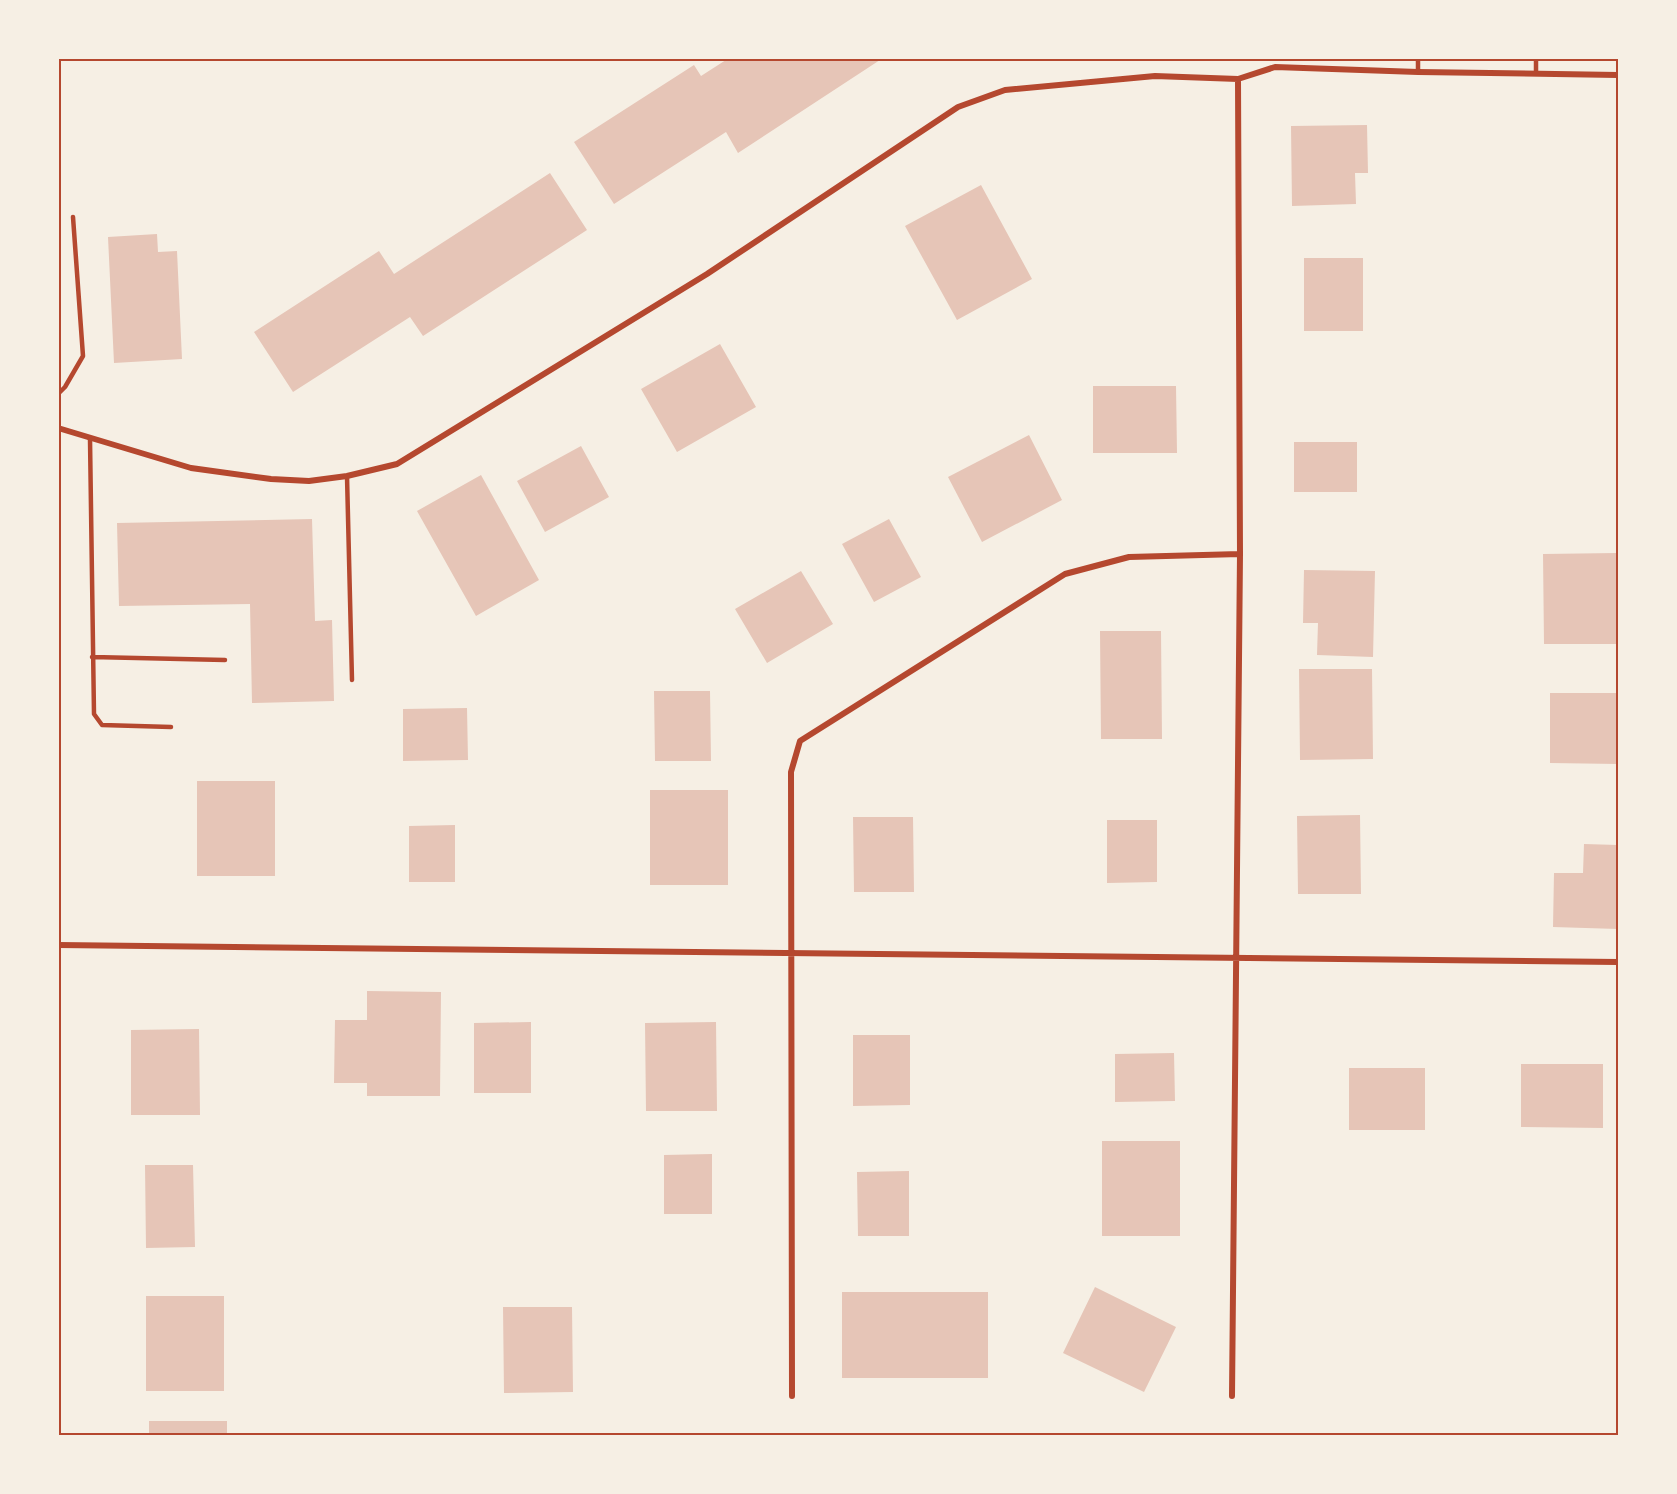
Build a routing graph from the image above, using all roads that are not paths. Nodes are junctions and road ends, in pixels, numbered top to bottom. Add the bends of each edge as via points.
1 (1275, 58) edge
2 (1418, 58) edge
3 (1536, 58) edge
4 (1275, 67) junction
5 (1418, 72) junction
6 (1536, 73) junction
7 (1618, 75) edge
8 (1238, 79) junction
9 (73, 217) dead end
10 (58, 394) edge
11 (58, 428) edge
12 (90, 439) junction
13 (347, 476) junction
14 (1240, 554) junction
15 (92, 657) junction
16 (225, 660) dead end
17 (352, 680) dead end
18 (171, 726) dead end
19 (58, 945) edge
20 (792, 954) junction
21 (1237, 957) junction
22 (1618, 962) edge
23 (792, 1396) dead end
24 (1232, 1396) dead end

1 - 4 street
2 - 5 lane
3 - 6 lane
4 - 5 street
4 - 8 street
5 - 6 street
6 - 7 street
8 - 13 street via 1155,76 1005,90 958,107 706,274 397,464
8 - 14 street
9 - 10 lane via 83,356
11 - 12 street
12 - 13 street via 191,468 309,481
12 - 15 lane
13 - 17 lane
14 - 20 street via 1128,557 1065,574 800,741 791,772
14 - 21 street
15 - 16 lane
15 - 18 lane via 94,714 102,725
19 - 20 street
20 - 21 street
20 - 23 street
21 - 22 street
21 - 24 street

